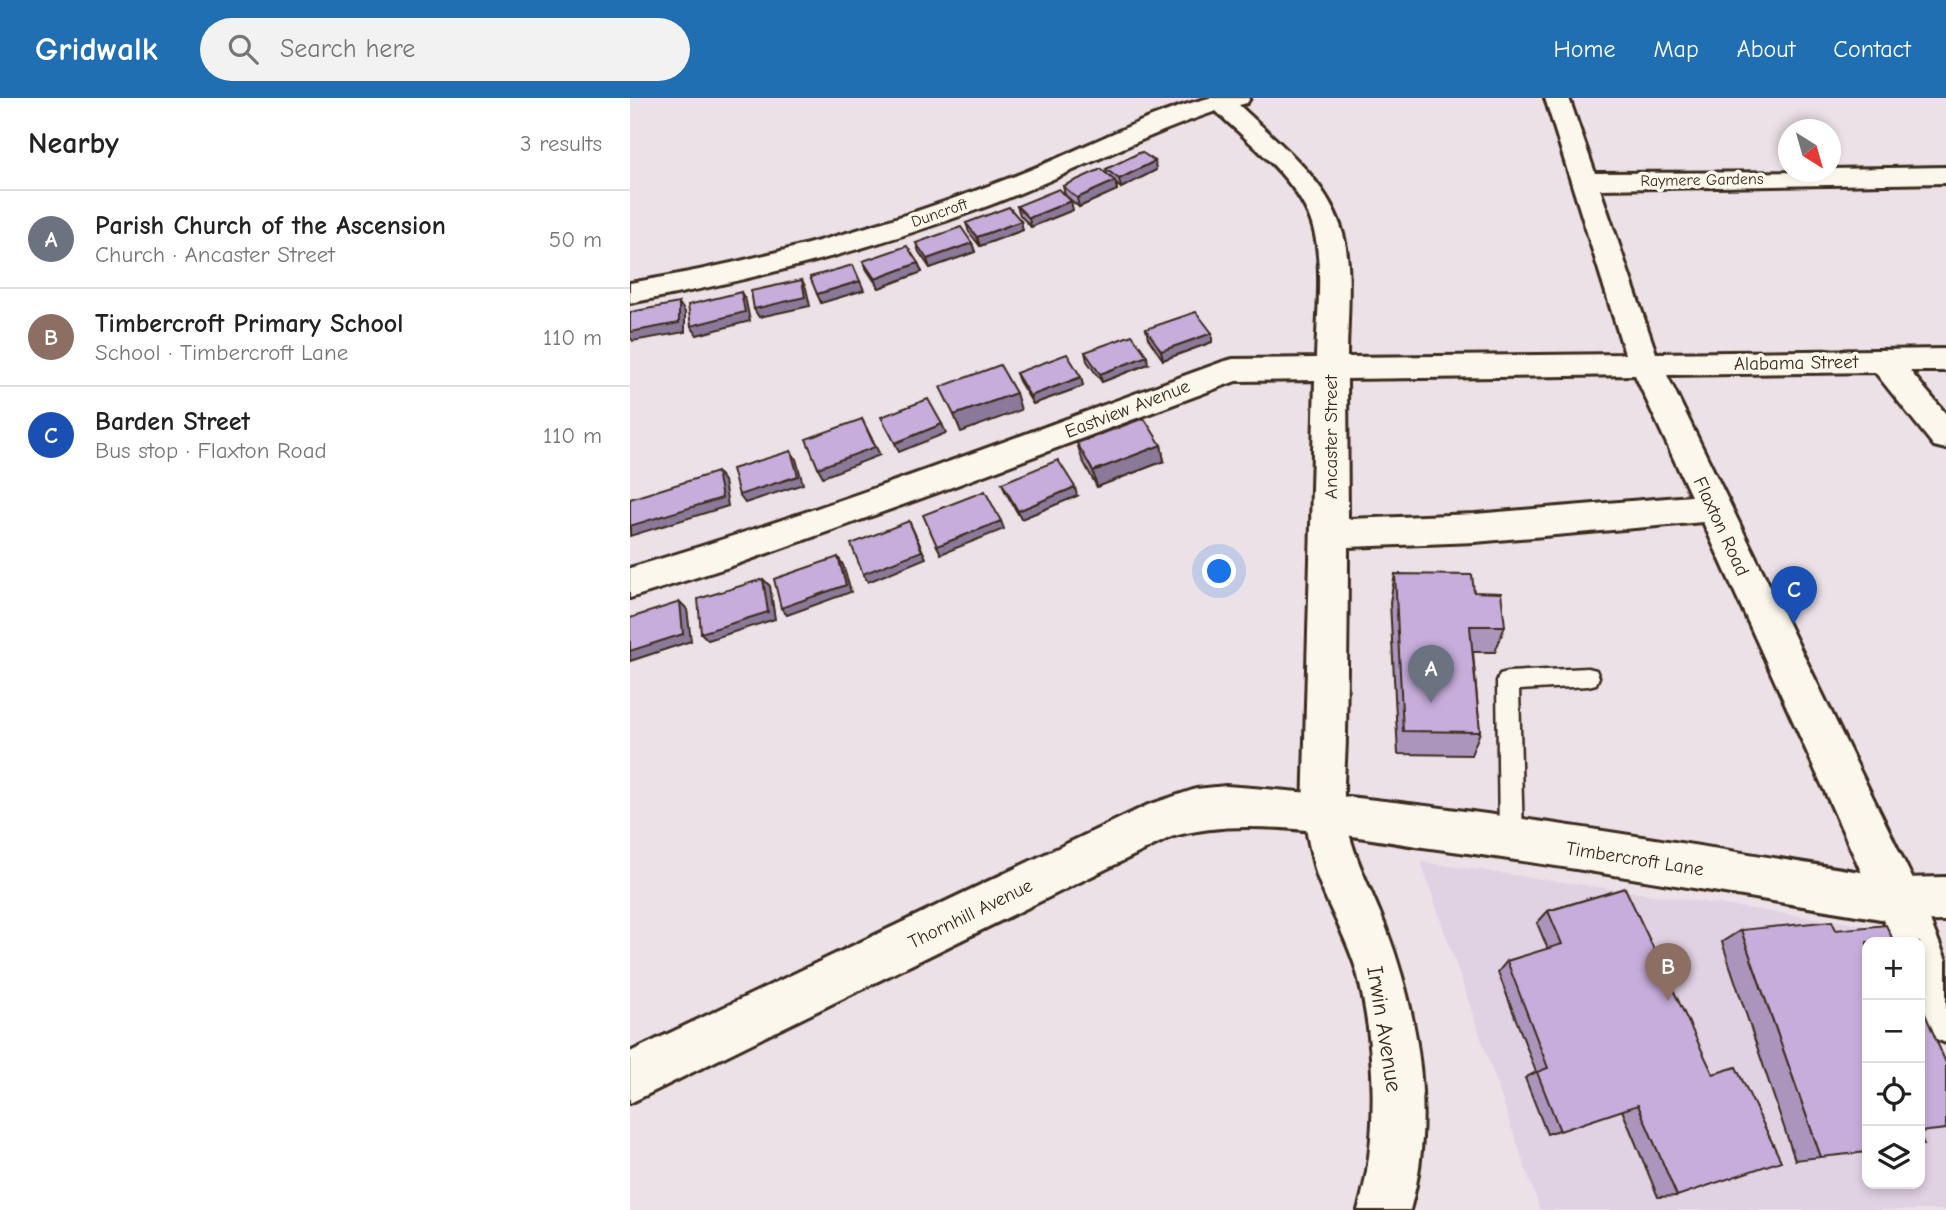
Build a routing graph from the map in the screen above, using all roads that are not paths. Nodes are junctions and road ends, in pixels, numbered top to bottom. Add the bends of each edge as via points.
1 (1557, 98) edge
2 (1229, 100) edge
3 (1946, 175) edge
4 (1584, 181) junction
5 (630, 293) edge
6 (1946, 360) edge
7 (1884, 361) junction
8 (1647, 364) junction
9 (1330, 369) junction
10 (1946, 437) edge
11 (1714, 508) junction
12 (1330, 534) junction
13 (630, 583) edge
14 (1587, 677) dead end
15 (1324, 814) junction
16 (1511, 838) junction
17 (1946, 899) edge
18 (1899, 900) junction
19 (1914, 937) edge
20 (1925, 966) edge
21 (1946, 1019) edge
22 (630, 1078) edge
23 (1384, 1210) edge

1 - 4 street, Flaxton Road
2 - 5 street, Duncroft via 1154,124 1027,181 912,222 774,263
2 - 9 street, Ancaster Street via 1314,199 1329,232
3 - 4 street, Raymere Gardens
4 - 8 street, Flaxton Road
6 - 7 street, Alabama Street
7 - 8 street, Alabama Street
7 - 10 street
8 - 9 street, Eastview Avenue
8 - 11 street, Flaxton Road
9 - 12 street, Ancaster Street
9 - 13 street, Eastview Avenue via 1233,370 1207,377 921,485
11 - 12 street via 1475,528
11 - 18 street, Flaxton Road
12 - 15 street, Ancaster Street
14 - 16 lane via 1508,681
15 - 16 street, Timbercroft Lane
15 - 22 street, Thornhill Avenue via 1226,806 1163,819
15 - 23 street, Irwin Avenue via 1339,875 1381,976 1391,1040 1398,1118 1392,1183
16 - 18 street, Timbercroft Lane
17 - 18 street, Timbercroft Lane
18 - 19 street, Flaxton Road
20 - 21 street

